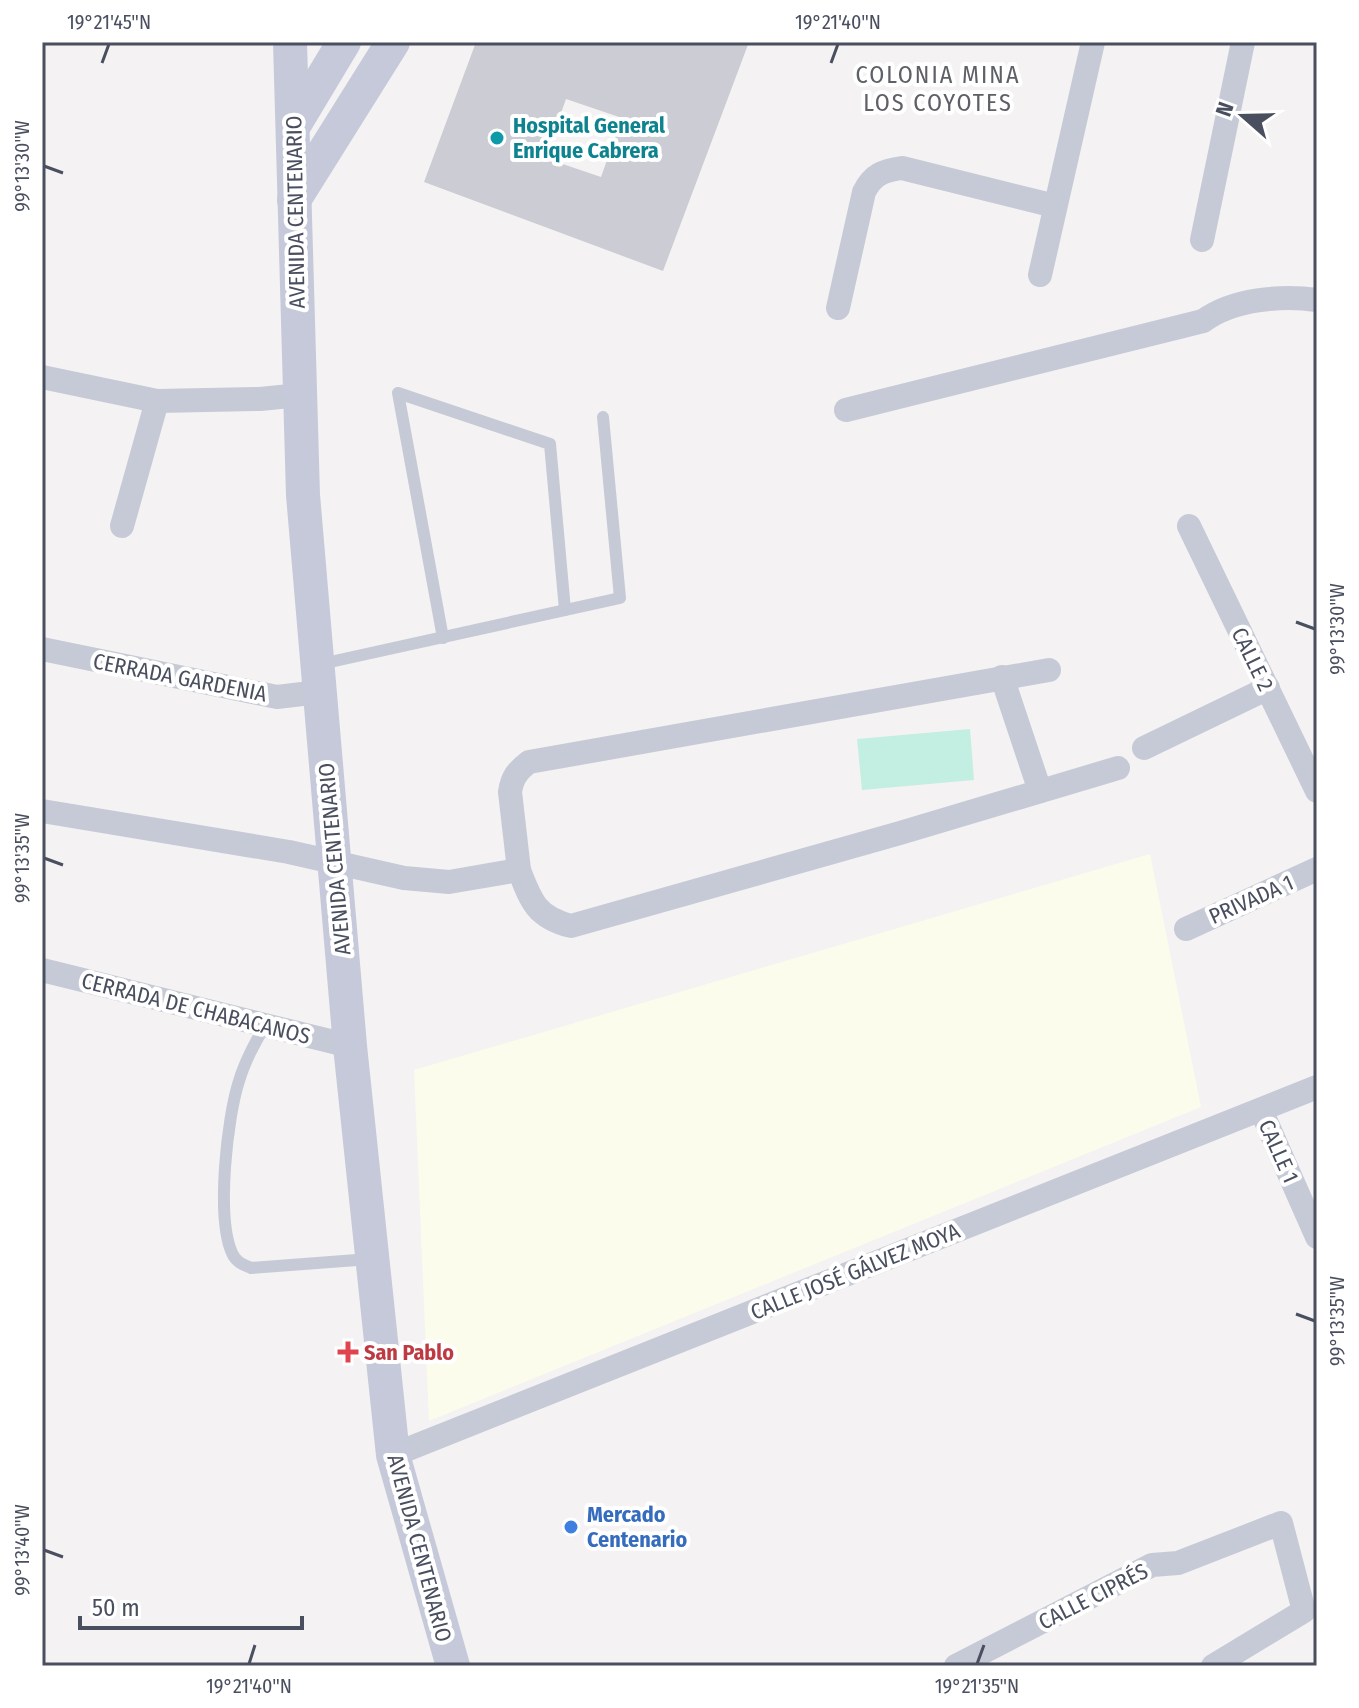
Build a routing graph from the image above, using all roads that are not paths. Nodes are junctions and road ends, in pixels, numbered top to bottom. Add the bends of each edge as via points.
1 (290, 42) edge
2 (344, 42) edge
3 (393, 42) edge
4 (1093, 42) edge
5 (1243, 42) edge
6 (293, 127) junction
7 (294, 200) junction
8 (1055, 206) junction
9 (1202, 240) dead end
10 (1040, 275) dead end
11 (1317, 300) edge
12 (838, 308) dead end
13 (42, 377) edge
14 (300, 395) junction
15 (157, 401) junction
16 (846, 410) dead end
17 (603, 417) dead end
18 (122, 526) dead end
19 (1189, 526) dead end
20 (565, 610) junction
21 (443, 638) junction
22 (42, 649) edge
23 (1049, 670) dead end
24 (1002, 677) junction
25 (318, 678) junction
26 (1268, 688) junction
27 (1144, 748) dead end
28 (1118, 768) dead end
29 (1040, 791) junction
30 (1317, 791) edge
31 (42, 811) edge
32 (334, 861) junction
33 (1317, 869) edge
34 (519, 870) junction
35 (1186, 929) dead end
36 (42, 970) edge
37 (265, 1025) junction
38 (350, 1046) junction
39 (1317, 1087) edge
40 (1261, 1110) junction
41 (1317, 1237) edge
42 (373, 1259) junction
43 (393, 1455) junction
44 (453, 1666) edge
45 (956, 1666) edge
46 (1213, 1666) edge

1 - 6 main road, AVENIDA CENTENARIO
2 - 6 main road
3 - 7 main road
4 - 8 street
5 - 9 street
6 - 7 main road, AVENIDA CENTENARIO
7 - 14 main road, AVENIDA CENTENARIO
8 - 10 street
8 - 12 street via 902,168 871,177
11 - 16 street via 1295,297 1233,306 1203,321
13 - 15 street
14 - 15 street
14 - 25 main road, AVENIDA CENTENARIO
15 - 18 street
17 - 20 lane via 620,598
19 - 26 street, CALLE 2
20 - 21 lane
20 - 21 lane via 550,444 398,393
21 - 25 lane
22 - 25 street, CERRADA GARDENIA via 277,697
23 - 24 street
24 - 29 street
24 - 34 street via 529,762 512,780 510,792
25 - 32 main road, AVENIDA CENTENARIO
26 - 27 street
26 - 30 street, CALLE 2
28 - 29 street
29 - 34 street via 571,926 540,912
31 - 32 street
32 - 34 street via 404,878 449,882
32 - 38 main road, AVENIDA CENTENARIO
33 - 35 street, PRIVADA 1
36 - 37 street, CERRADA DE CHABACANOS
37 - 38 street, CERRADA DE CHABACANOS
37 - 42 lane via 238,1083 231,1125 224,1187 232,1252 251,1268
38 - 42 main road, AVENIDA CENTENARIO
39 - 40 street, CALLE JOSÉ GÁLVEZ MOYA
40 - 41 street, CALLE 1
40 - 43 street, CALLE JOSÉ GÁLVEZ MOYA
42 - 43 main road, AVENIDA CENTENARIO
43 - 44 main road, AVENIDA CENTENARIO
45 - 46 street, CALLE CIPRÉS via 1152,1565 1178,1563 1281,1523 1304,1611

